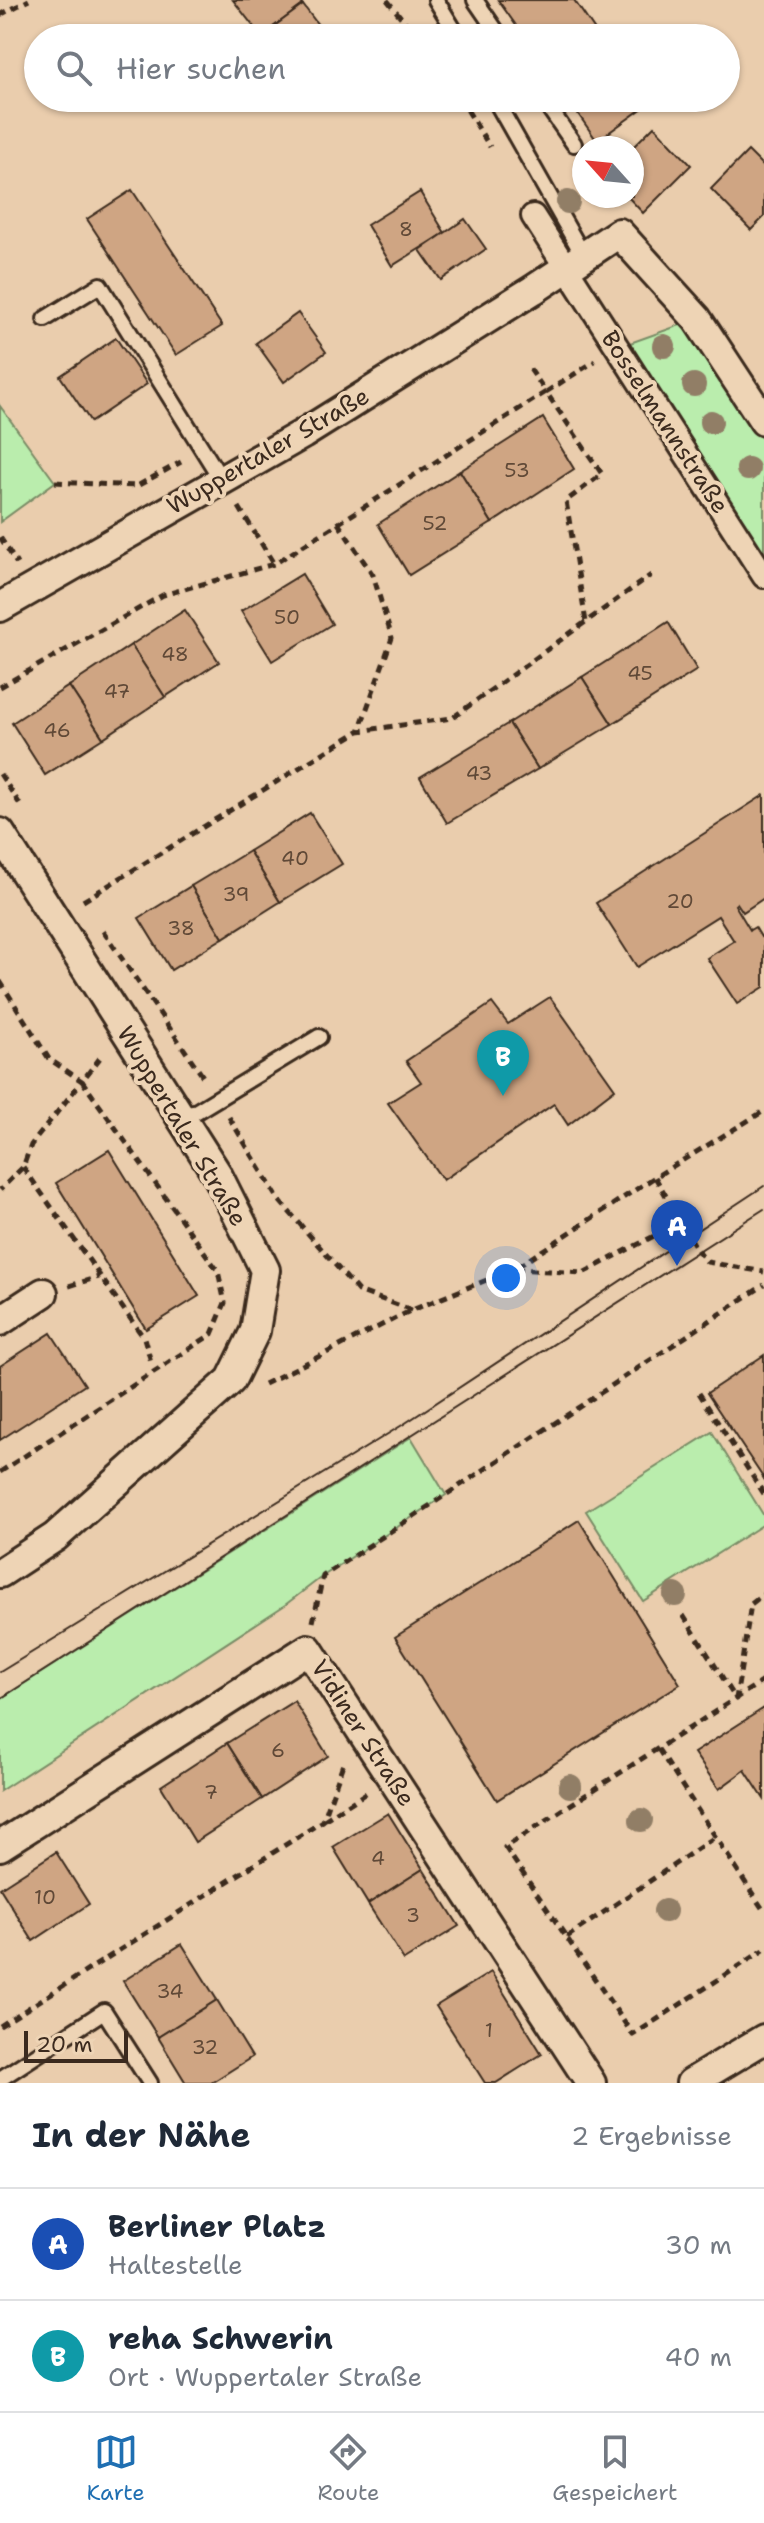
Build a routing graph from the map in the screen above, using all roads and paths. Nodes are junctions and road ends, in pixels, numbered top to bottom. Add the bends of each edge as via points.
1 (29, 0) edge
2 (387, 0) edge
3 (436, 0) edge
4 (475, 0) edge
5 (0, 15) edge
6 (407, 24) edge
7 (451, 24) edge
8 (491, 24) edge
9 (501, 112) edge
10 (552, 112) edge
11 (572, 141) edge
12 (533, 216) dead end
13 (574, 261) junction
14 (45, 319) dead end
15 (616, 348) junction
16 (530, 369) dead end
17 (546, 392) junction
18 (764, 421) edge
19 (203, 450) junction
20 (221, 479) junction
21 (55, 482) dead end
22 (338, 523) junction
23 (274, 564) junction
24 (651, 575) dead end
25 (764, 576) edge
26 (0, 607) edge
27 (586, 622) junction
28 (0, 687) edge
29 (359, 731) junction
30 (0, 774) edge
31 (25, 812) dead end
32 (0, 833) edge
33 (91, 913) dead end
34 (100, 925) dead end
35 (0, 981) edge
36 (319, 1037) dead end
37 (82, 1081) junction
38 (218, 1099) junction
39 (764, 1111) edge
40 (182, 1120) junction
41 (23, 1167) junction
42 (655, 1177) junction
43 (0, 1190) edge
44 (683, 1221) junction
45 (514, 1269) junction
46 (764, 1272) edge
47 (764, 1285) edge
48 (43, 1293) dead end
49 (412, 1310) junction
50 (0, 1321) edge
51 (152, 1365) dead end
52 (262, 1385) dead end
53 (699, 1393) dead end
54 (0, 1472) edge
55 (764, 1494) edge
56 (0, 1573) edge
57 (764, 1594) edge
58 (683, 1615) dead end
59 (308, 1649) junction
60 (764, 1680) edge
61 (736, 1699) junction
62 (357, 1724) junction
63 (658, 1749) junction
64 (392, 1776) junction
65 (323, 1821) junction
66 (715, 1837) junction
67 (0, 1846) edge
68 (764, 1911) edge
69 (567, 1938) junction
70 (764, 1950) edge
71 (0, 2026) edge
72 (764, 2039) edge
73 (0, 2079) edge
74 (150, 2083) edge
75 (591, 2083) edge
76 (691, 2083) edge

1 - 5 path
2 - 6 path
3 - 7 lane
4 - 8 lane
9 - 13 lane
10 - 11 lane
12 - 13 street, Bosselmannstraße
13 - 15 street, Bosselmannstraße
13 - 18 street via 619,233 697,319
13 - 20 street, Wuppertaler Straße via 303,434
14 - 19 lane via 100,285
15 - 17 path
15 - 25 street, Bosselmannstraße
16 - 17 path
17 - 22 path
17 - 27 path via 602,474 566,501
19 - 20 lane
19 - 21 path via 137,486
20 - 23 path
20 - 26 street, Wuppertaler Straße
22 - 23 path
22 - 29 path via 373,575 392,638
23 - 28 path via 163,595
24 - 27 path
27 - 29 path via 452,718
29 - 33 path via 83,901
30 - 31 path
32 - 40 street, Wuppertaler Straße
34 - 38 path
35 - 37 path via 49,1059
36 - 38 lane
37 - 41 path via 31,1145
37 - 54 path via 218,1271 225,1303 212,1334
38 - 40 lane
38 - 49 path via 279,1200 358,1291
39 - 42 path
40 - 56 street, Wuppertaler Straße via 217,1174 265,1270 255,1331 231,1380 55,1537
41 - 43 path
41 - 51 path via 144,1338
42 - 44 path
42 - 45 path
44 - 45 path via 583,1273
44 - 46 path via 707,1262
45 - 49 path
47 - 59 path via 323,1576
48 - 50 street
49 - 52 path
53 - 55 path
57 - 61 path via 751,1604
58 - 61 path
59 - 62 street, Vidiner Straße
59 - 67 street, Vidiner Straße
60 - 61 path
61 - 63 path
62 - 64 street, Vidiner Straße
62 - 65 path
63 - 66 path
63 - 69 path via 505,1847
64 - 65 path
64 - 75 street, Vidiner Straße
65 - 71 path
66 - 68 path
66 - 69 path
69 - 70 path via 633,2035
72 - 76 street
73 - 74 lane via 104,2011

